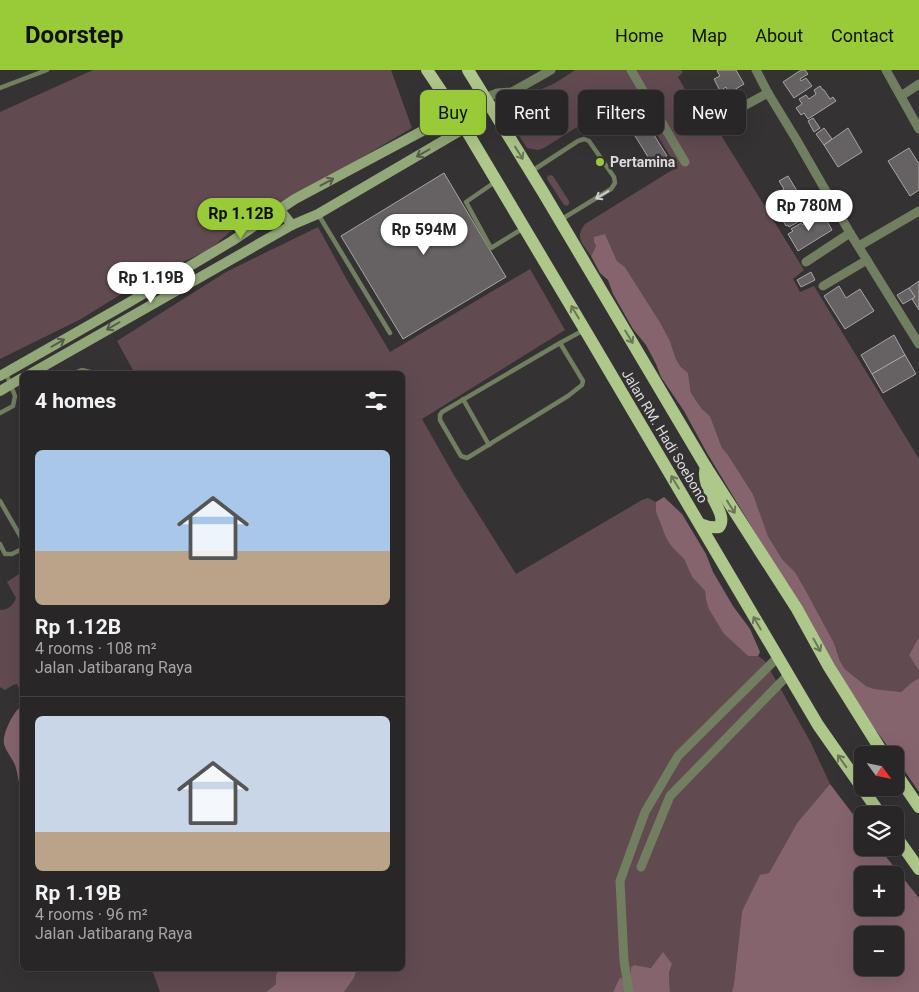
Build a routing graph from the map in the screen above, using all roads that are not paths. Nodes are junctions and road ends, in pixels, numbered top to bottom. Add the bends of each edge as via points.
1 (47, 70) edge
2 (426, 70) edge
3 (468, 70) edge
4 (550, 70) edge
5 (631, 70) edge
6 (756, 70) edge
7 (886, 70) edge
8 (919, 84) edge
9 (0, 88) edge
10 (440, 90) edge
11 (480, 90) edge
12 (515, 90) edge
13 (768, 93) junction
14 (901, 96) junction
15 (486, 100) edge
16 (746, 105) edge
17 (496, 110) edge
18 (493, 112) junction
19 (919, 128) edge
20 (420, 132) edge
21 (453, 135) edge
22 (469, 135) edge
23 (686, 162) dead end
24 (531, 172) junction
25 (496, 182) junction
26 (280, 210) junction
27 (919, 211) edge
28 (318, 214) junction
29 (560, 220) junction
30 (292, 225) junction
31 (524, 228) junction
32 (850, 233) junction
33 (859, 246) junction
34 (867, 260) junction
35 (806, 262) dead end
36 (823, 286) dead end
37 (585, 330) junction
38 (390, 333) dead end
39 (560, 343) junction
40 (919, 344) edge
41 (16, 367) junction
42 (35, 371) edge
43 (20, 372) edge
44 (3, 374) edge
45 (20, 379) edge
46 (11, 384) junction
47 (0, 391) edge
48 (463, 399) junction
49 (0, 413) edge
50 (489, 444) junction
51 (706, 467) junction
52 (0, 501) edge
53 (700, 524) junction
54 (20, 536) edge
55 (0, 544) edge
56 (20, 550) edge
57 (778, 657) junction
58 (788, 675) junction
59 (878, 746) edge
60 (904, 785) edge
61 (670, 796) junction
62 (875, 806) edge
63 (919, 807) edge
64 (645, 812) junction
65 (904, 848) edge
66 (641, 868) dead end
67 (919, 869) edge
68 (629, 992) edge

1 - 9 lane
2 - 10 main road, Jalan RM. Hadi Soebono
3 - 11 main road, Jalan RM. Hadi Soebono
4 - 12 street
5 - 23 street
6 - 13 street
7 - 14 street
8 - 14 street
13 - 16 street
13 - 32 street
14 - 19 street
15 - 18 main road, Jalan RM. Hadi Soebono
17 - 18 street
18 -> 24 main road, Jalan RM. Hadi Soebono
26 -> 20 street
21 -> 28 street
22 - 25 main road, Jalan RM. Hadi Soebono
24 - 29 main road, Jalan RM. Hadi Soebono
24 -> 29 lane via 584,139 589,141 614,177 611,189
25 - 31 main road, Jalan RM. Hadi Soebono
25 - 31 lane via 466,202 491,248
26 - 30 street
41 -> 26 street
27 - 33 street
28 - 30 street
28 - 38 lane
29 -> 51 main road, Jalan RM. Hadi Soebono
30 -> 42 street
37 -> 31 main road, Jalan RM. Hadi Soebono
32 - 33 street
32 - 35 street
33 - 34 street
34 - 36 street
34 - 40 street
37 - 39 lane
53 -> 37 main road, Jalan RM. Hadi Soebono
39 - 48 lane
39 - 50 lane via 583,381 582,385
41 - 43 lane
41 - 44 street
44 - 46 lane
45 - 46 street
46 - 47 street
46 - 49 lane via 15,396 13,406
48 - 50 lane
48 - 50 lane via 442,412 440,420 464,457
51 - 53 main road via 707,487 722,521 715,528
51 -> 59 main road, Jalan RM. Hadi Soebono via 797,609
52 - 54 lane
57 -> 53 main road, Jalan RM. Hadi Soebono
55 - 56 lane via 6,554
57 - 58 main road, Jalan RM. Hadi Soebono
57 - 64 street via 678,756
58 - 61 street
62 -> 58 main road, Jalan RM. Hadi Soebono via 822,731
60 - 63 main road
61 - 64 street
61 - 66 street
64 - 68 street via 620,881
65 - 67 main road

